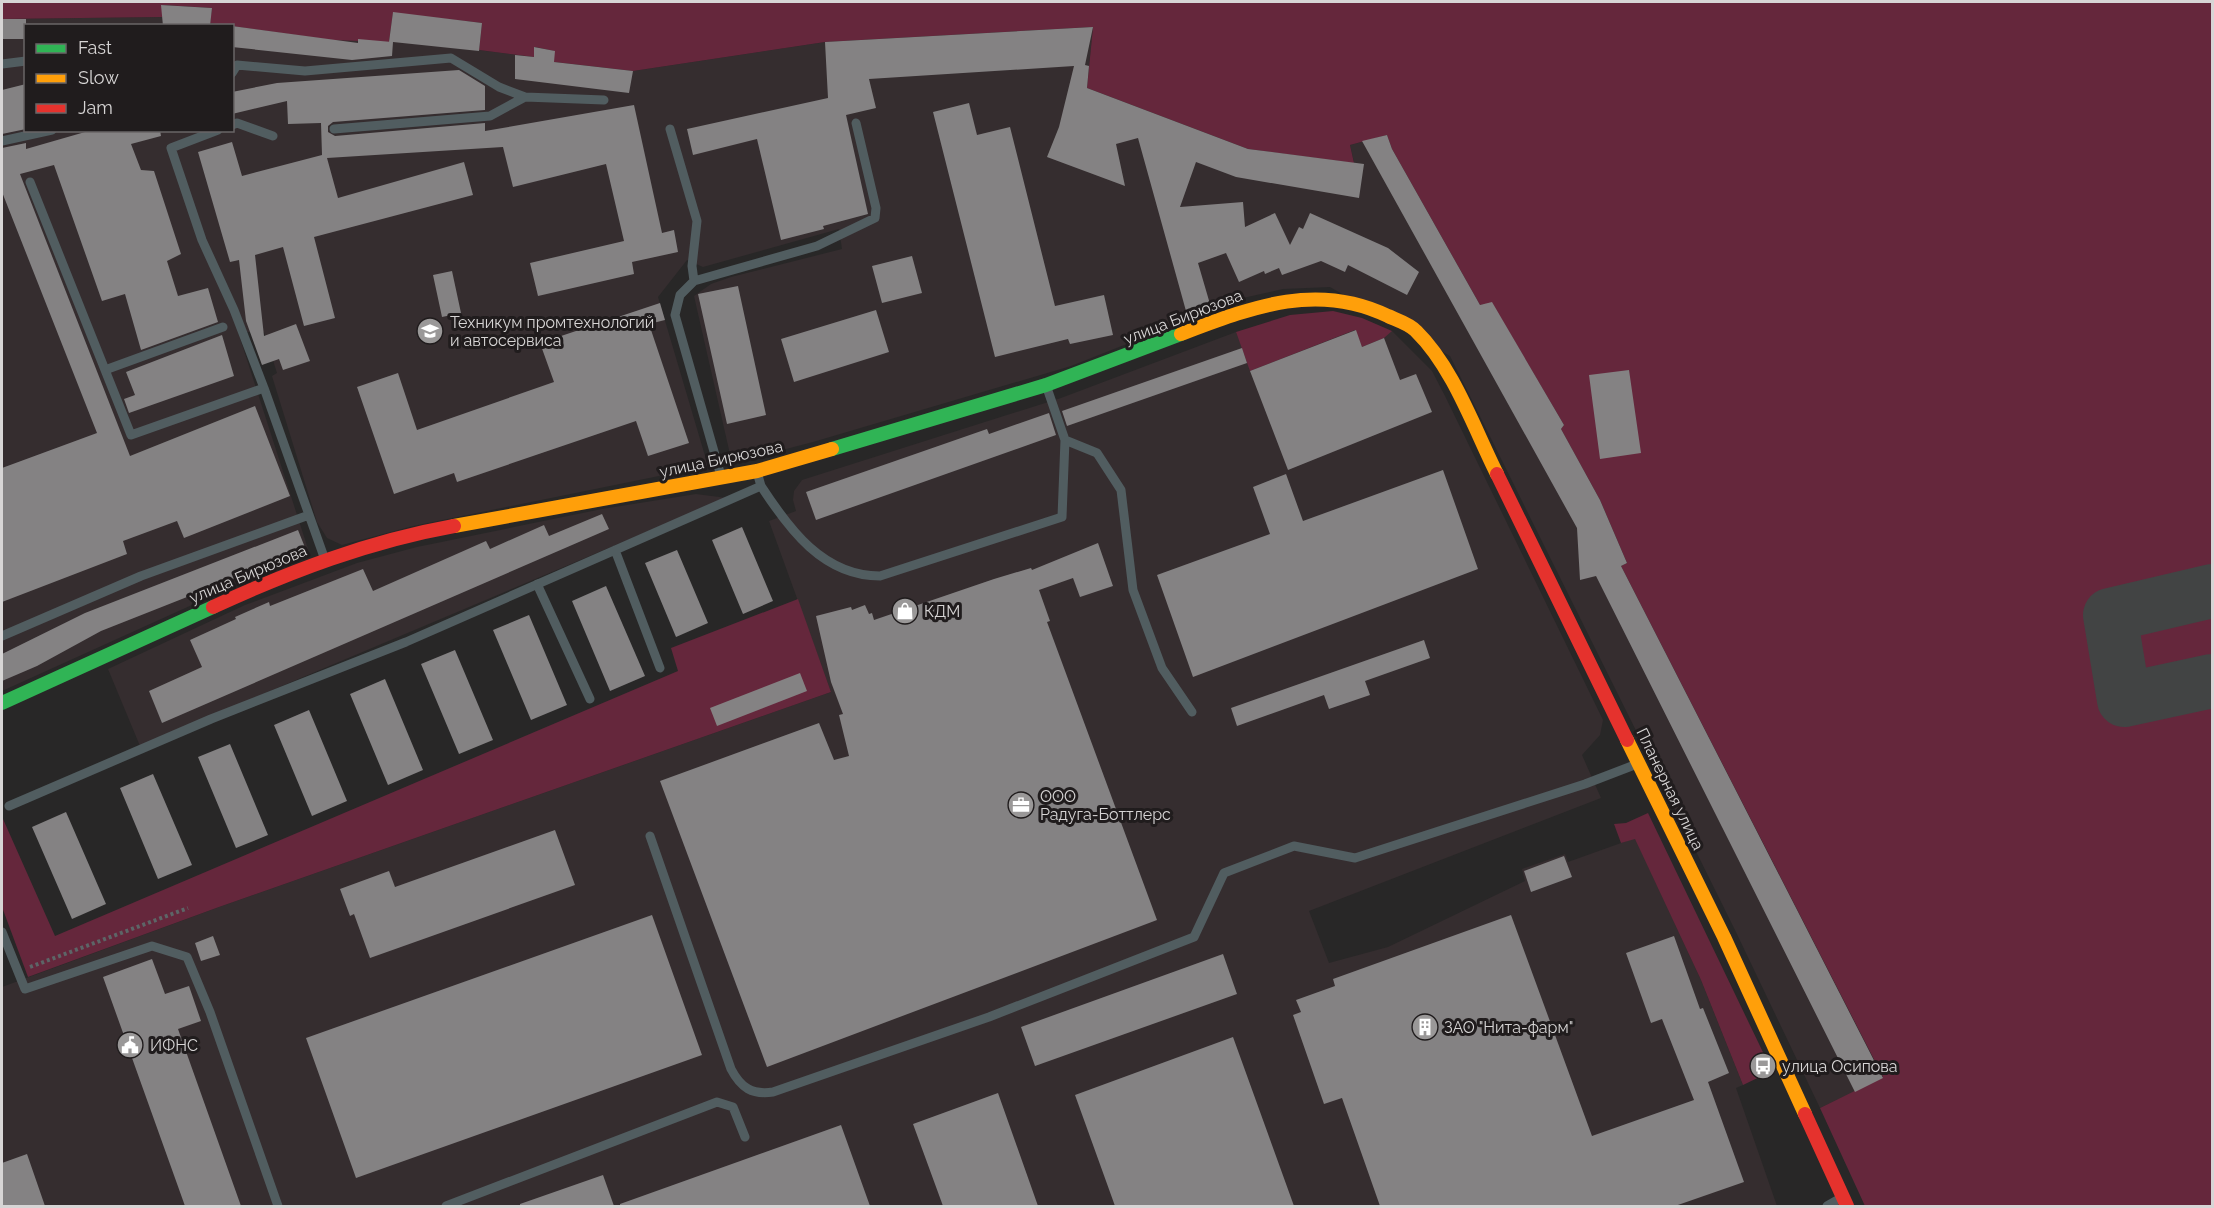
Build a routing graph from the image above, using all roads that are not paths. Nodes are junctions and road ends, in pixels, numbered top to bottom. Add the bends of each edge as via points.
1 (24, 61) edge
2 (2, 64) edge
3 (234, 67) edge
4 (525, 97) junction
5 (604, 100) dead end
6 (856, 123) dead end
7 (234, 124) edge
8 (334, 129) dead end
9 (670, 129) dead end
10 (43, 132) edge
11 (213, 132) edge
12 (273, 136) dead end
13 (2, 141) edge
14 (30, 182) dead end
15 (693, 281) junction
16 (223, 327) dead end
17 (105, 370) junction
18 (1046, 386) junction
19 (264, 388) junction
20 (1456, 391) joint
21 (1065, 440) junction
22 (757, 471) junction
23 (721, 478) junction
24 (761, 486) junction
25 (309, 515) junction
26 (615, 550) junction
27 (325, 560) junction
28 (537, 584) junction
29 (2, 636) edge
30 (660, 668) dead end
31 (590, 699) dead end
32 (2, 702) edge
33 (1192, 712) dead end
34 (1639, 763) junction
35 (9, 806) dead end
36 (650, 836) dead end
37 (2, 932) edge
38 (745, 1137) dead end
39 (1845, 1201) edge
40 (278, 1206) edge
41 (446, 1206) edge
42 (1827, 1206) edge

1 - 2 lane
3 - 4 lane via 305,71 451,58 499,87
4 - 5 lane
4 - 8 lane via 490,116
6 - 15 lane via 875,218 817,246
7 - 12 lane
9 - 15 lane via 697,221
10 - 13 lane
11 - 19 lane via 171,148 202,240
14 - 17 lane
15 - 23 lane via 680,295 675,315
16 - 17 lane
17 - 19 lane via 131,435
18 - 20 main road, улица Бирюзова via 1248,309 1330,298 1366,304 1416,328 1442,363
18 - 21 lane
18 - 22 main road, улица Бирюзова
19 - 25 lane
20 - 34 main road, Планерная улица
21 - 24 lane via 1062,517 880,576 861,576 823,558 787,526
21 - 33 lane via 1096,453 1121,490 1133,590 1162,668
22 - 23 main road, улица Бирюзова
22 - 24 lane
23 - 27 main road, улица Бирюзова via 413,533
24 - 26 lane
25 - 27 lane
25 - 29 lane via 141,576
26 - 28 lane
26 - 30 lane
27 - 32 main road, улица Бирюзова via 258,586
28 - 31 lane
28 - 35 lane
34 - 36 lane via 1356,858 1294,846 1224,873 1194,937 989,1017 762,1094 748,1091 731,1069
34 - 39 main road, Планерная улица
37 - 40 lane via 25,989 152,946 187,957
38 - 41 lane via 734,1107 717,1102
39 - 42 lane

